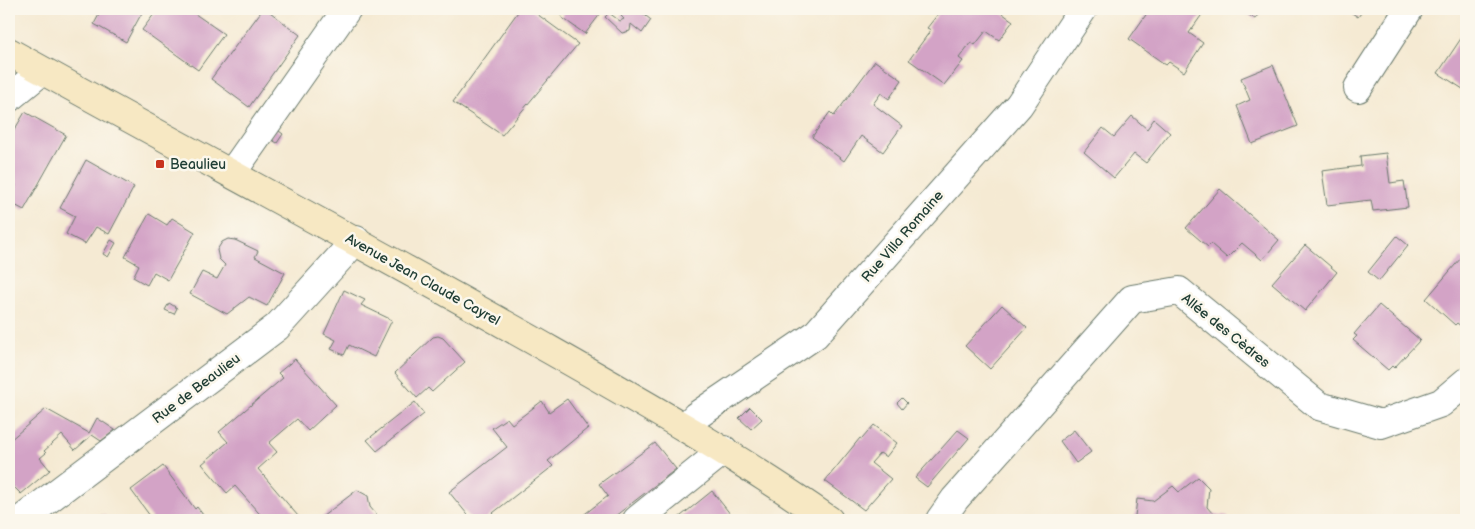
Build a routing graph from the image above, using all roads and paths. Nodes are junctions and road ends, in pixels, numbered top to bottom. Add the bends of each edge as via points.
1 (347, 9) edge
2 (1083, 9) edge
3 (1409, 9) edge
4 (9, 52) edge
5 (42, 71) junction
6 (1358, 88) dead end
7 (9, 98) edge
8 (232, 173) junction
9 (356, 240) junction
10 (1466, 382) edge
11 (685, 427) junction
12 (724, 450) junction
13 (21, 520) edge
14 (637, 520) edge
15 (829, 520) edge
16 (940, 520) edge

1 - 8 street
2 - 11 street, Rue Villa Romaine via 1019,105 815,335 696,416
3 - 6 street
4 - 5 main road, Avenue Jean Claude Cayrel
5 - 7 street
5 - 8 main road, Avenue Jean Claude Cayrel
8 - 9 main road, Avenue Jean Claude Cayrel
9 - 11 main road, Avenue Jean Claude Cayrel
9 - 13 street, Rue de Beaulieu via 277,327
10 - 16 street, Allée des Cèdres via 1441,403 1381,424 1318,406 1179,291 1132,299 955,498
11 - 12 main road, Avenue Jean Claude Cayrel
12 - 14 street
12 - 15 main road, Avenue Jean Claude Cayrel

